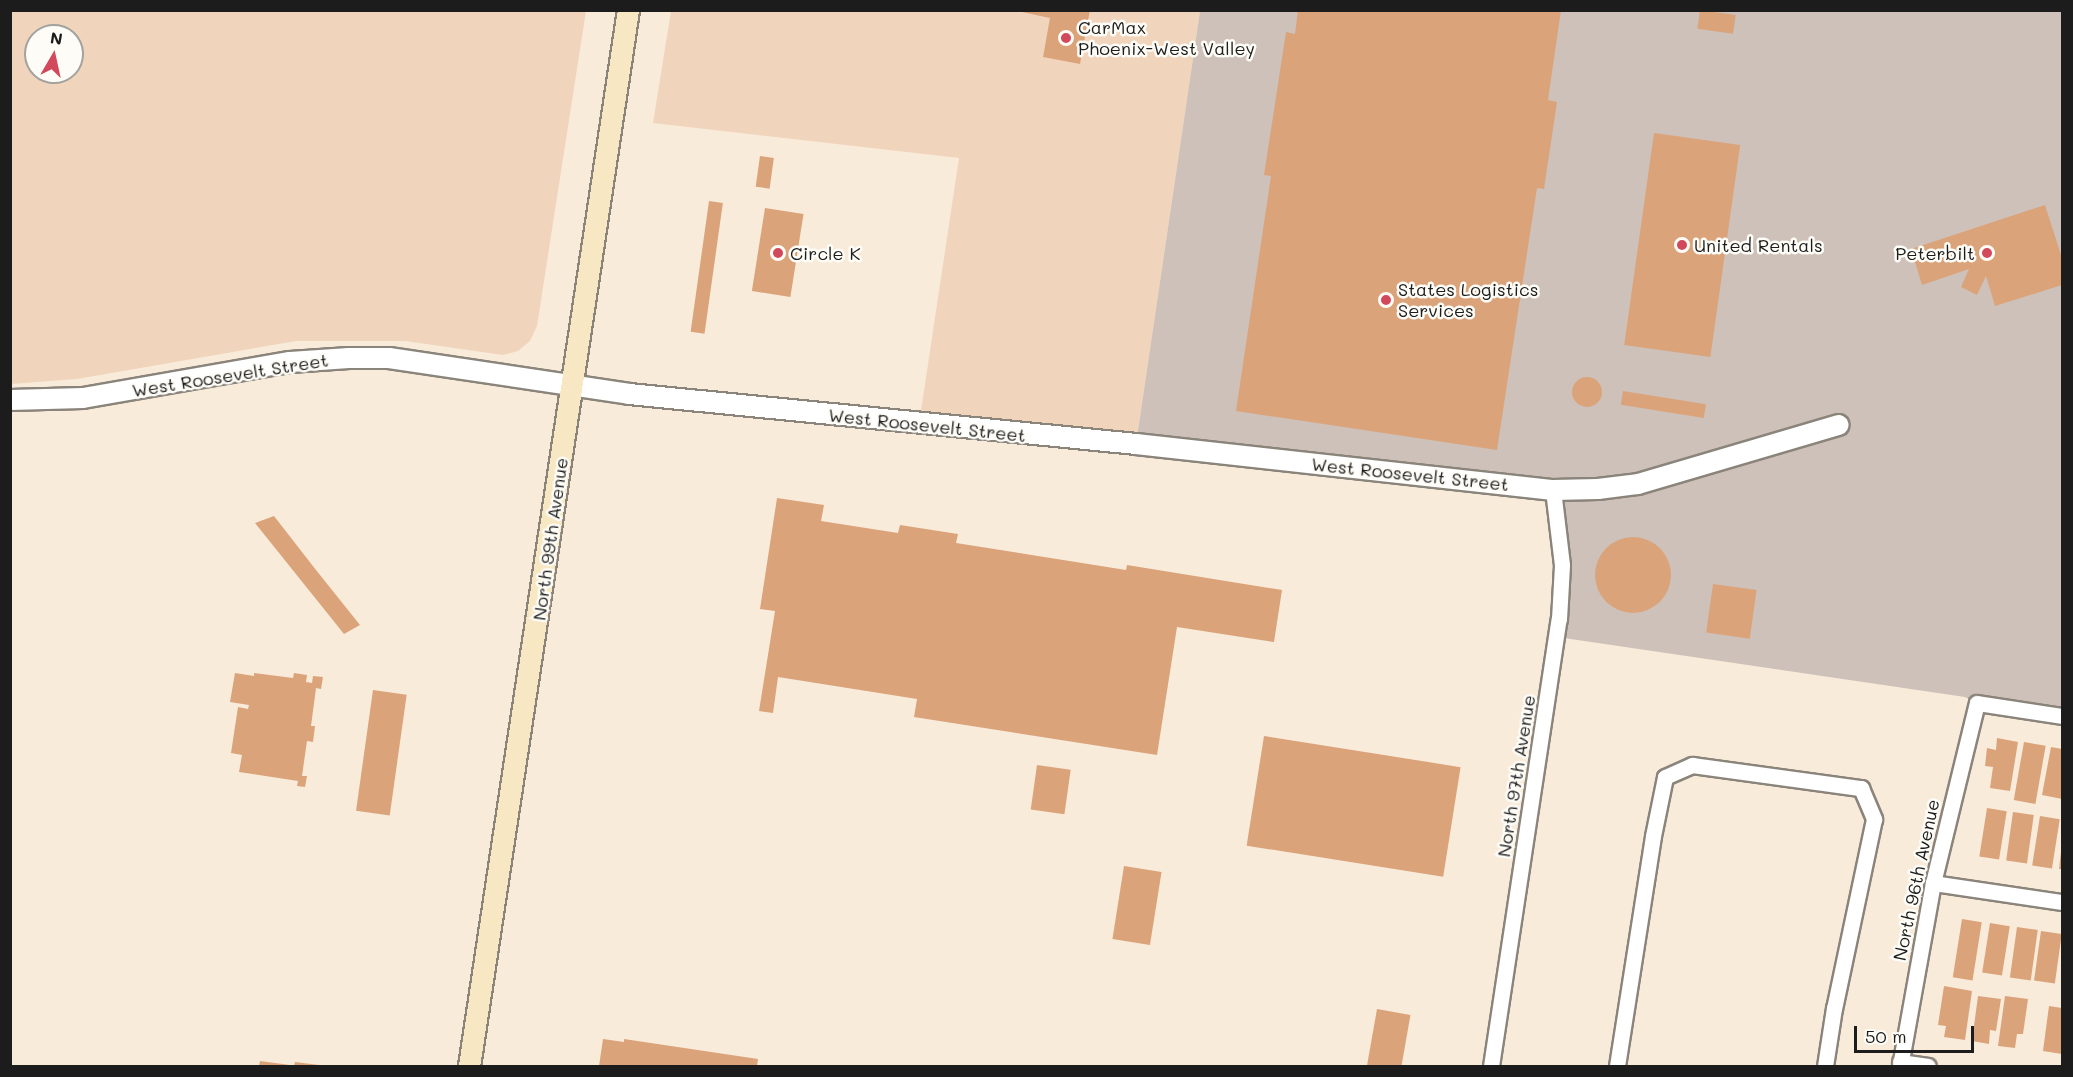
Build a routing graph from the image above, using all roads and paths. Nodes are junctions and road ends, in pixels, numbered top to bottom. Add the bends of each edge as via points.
1 (628, 10) edge
2 (573, 385) junction
3 (10, 400) edge
4 (1838, 425) dead end
5 (1554, 490) junction
6 (2062, 716) edge
7 (1933, 883) junction
8 (2062, 902) edge
9 (1900, 1064) edge
10 (469, 1066) edge
11 (1491, 1066) edge
12 (1617, 1066) edge
13 (1825, 1066) edge
14 (1928, 1066) edge

1 - 2 main road, North 99th Avenue
2 - 3 street, West Roosevelt Street via 389,358 349,358 290,362 83,398
2 - 5 street, West Roosevelt Street
2 - 10 main road, North 99th Avenue
4 - 5 street, West Roosevelt Street via 1638,484
5 - 11 street, North 97th Avenue via 1562,565 1559,619
6 - 7 street, North 96th Avenue via 1977,703
7 - 8 street
7 - 9 street, North 96th Avenue
9 - 14 street
12 - 13 street via 1665,777 1692,765 1861,788 1874,819

